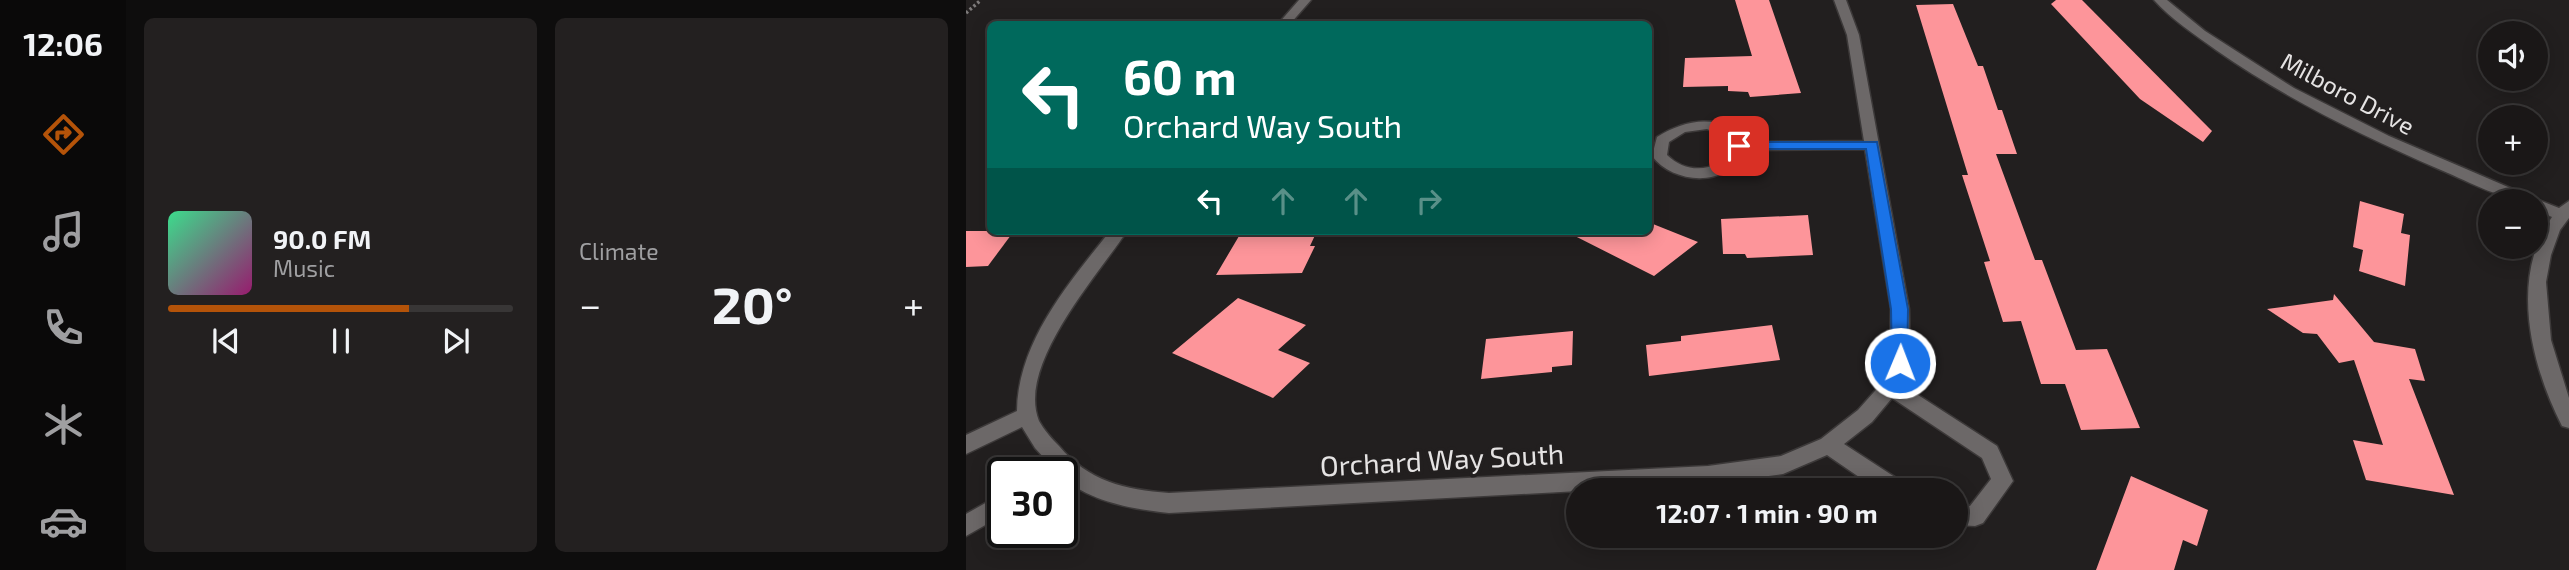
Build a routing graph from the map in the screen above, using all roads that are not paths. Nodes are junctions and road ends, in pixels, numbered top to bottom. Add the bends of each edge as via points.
1 (1305, 0) edge
2 (1840, 0) edge
3 (2161, 0) edge
4 (1286, 21) edge
5 (1872, 145) junction
6 (1739, 146) junction
7 (2500, 189) edge
8 (2565, 210) edge
9 (1116, 235) edge
10 (1889, 387) junction
11 (1027, 415) junction
12 (2569, 420) edge
13 (966, 445) edge
14 (1828, 446) junction
15 (1051, 457) edge
16 (1877, 478) edge
17 (1078, 480) edge
18 (987, 513) edge
19 (1968, 516) edge
20 (966, 526) edge

1 - 4 street
2 - 5 street, Orchard Way South via 1853,35
3 - 7 street, Milboro Drive via 2211,40 2312,102
5 - 6 street
5 - 10 street, Orchard Way South via 1902,336 1900,363
6 - 6 street via 1719,128 1694,126 1662,140 1659,156 1673,169 1698,173 1723,167
8 - 12 street via 2542,259 2537,304 2549,370
9 - 11 street via 1038,351 1026,387
10 - 14 street, Orchard Way South via 1865,416
10 - 19 street via 1990,452 2002,481 1975,516
11 - 13 street
11 - 15 street, Orchard Way South
14 - 16 street
14 - 17 street, Orchard Way South via 1783,465 1721,474 1169,503 1130,500
18 - 20 street

